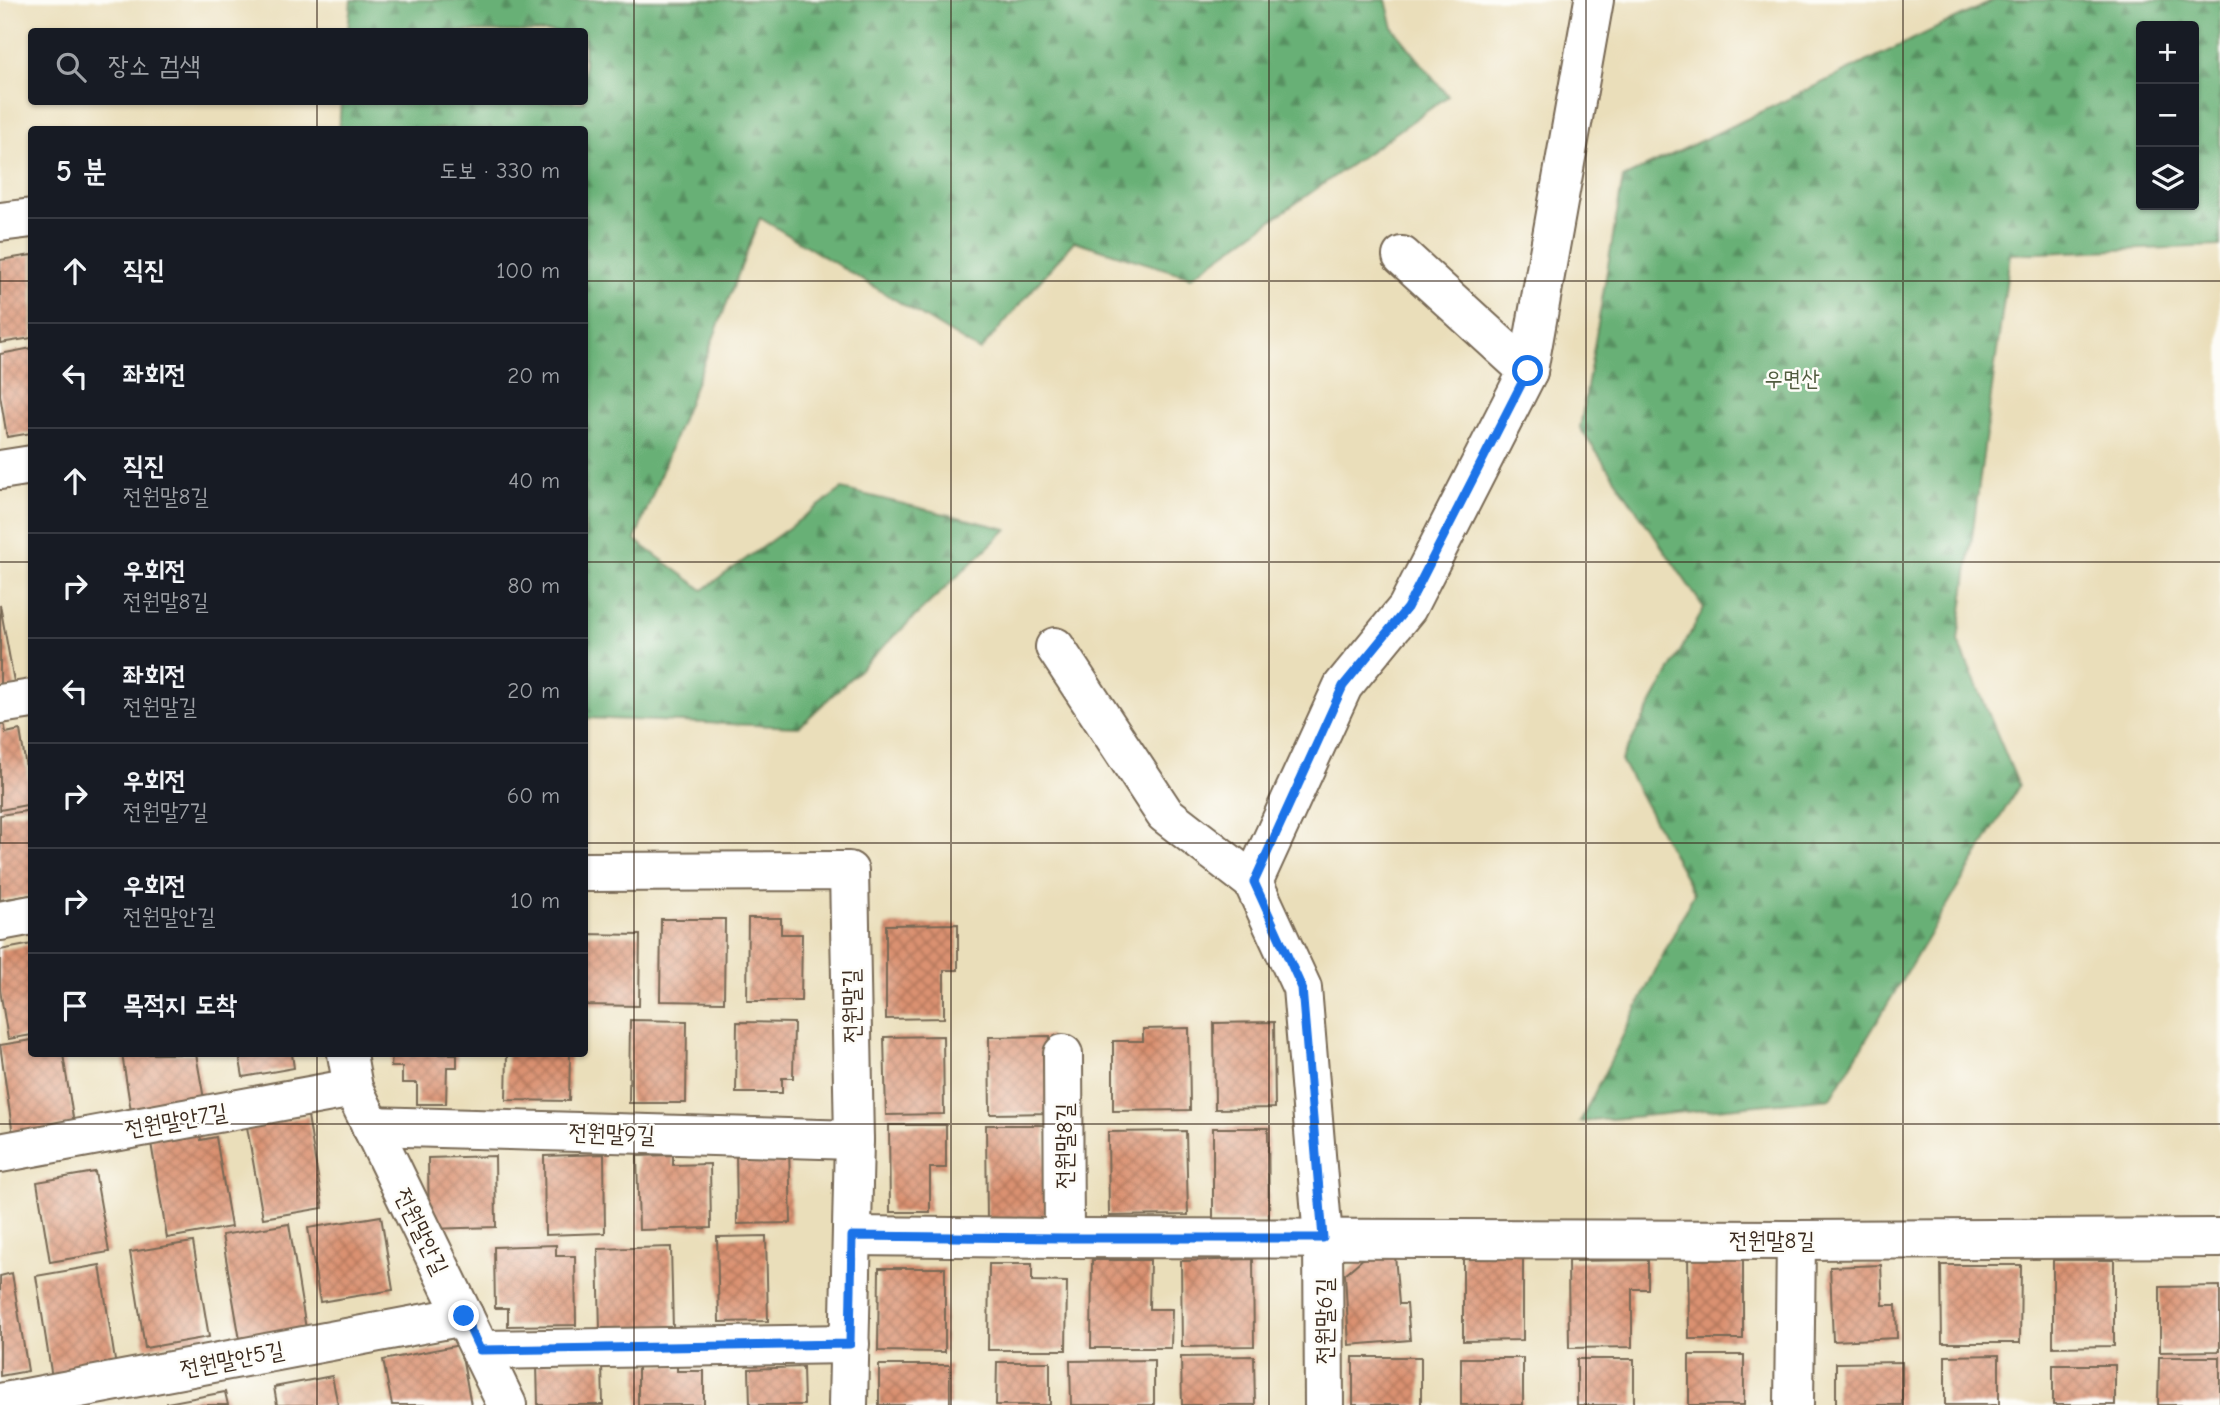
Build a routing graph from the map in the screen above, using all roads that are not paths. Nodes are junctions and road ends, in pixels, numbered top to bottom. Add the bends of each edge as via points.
1 (1594, 0) edge
2 (28, 218) edge
3 (0, 222) edge
4 (1402, 256) dead end
5 (1528, 371) junction
6 (28, 466) edge
7 (0, 470) edge
8 (1055, 647) dead end
9 (28, 700) edge
10 (0, 704) edge
11 (588, 872) edge
12 (1254, 882) junction
13 (28, 916) edge
14 (0, 921) edge
15 (1063, 1054) dead end
16 (350, 1071) edge
17 (371, 1126) junction
18 (854, 1140) junction
19 (0, 1153) edge
20 (852, 1236) junction
21 (1064, 1238) junction
22 (1323, 1238) junction
23 (2220, 1238) edge
24 (1796, 1240) junction
25 (464, 1316) junction
26 (850, 1344) junction
27 (480, 1350) junction
28 (0, 1403) edge
29 (507, 1405) edge
30 (848, 1405) edge
31 (1324, 1405) edge
32 (1794, 1405) edge

1 - 5 street
2 - 3 street
4 - 5 street
5 - 12 street via 1407,608 1343,686
6 - 7 street
8 - 12 street via 1165,814
9 - 10 street
11 - 18 street, 전원말길 via 849,871
12 - 22 street via 1302,988
13 - 14 street
15 - 21 street, 전원말8길
16 - 17 street, 전원말안길
16 - 19 street, 전원말안7길
17 - 18 street, 전원말9길
17 - 25 street, 전원말안길
18 - 20 street, 전원말길
20 - 21 street, 전원말8길
20 - 26 street, 전원말길
21 - 22 street, 전원말8길
22 - 24 street, 전원말8길
22 - 31 street, 전원말6길
23 - 24 street, 전원말8길
24 - 32 street
25 - 27 street, 전원말안길
25 - 28 street, 전원말안5길
26 - 27 street
26 - 30 street, 전원말길
27 - 29 street, 전원말안길

